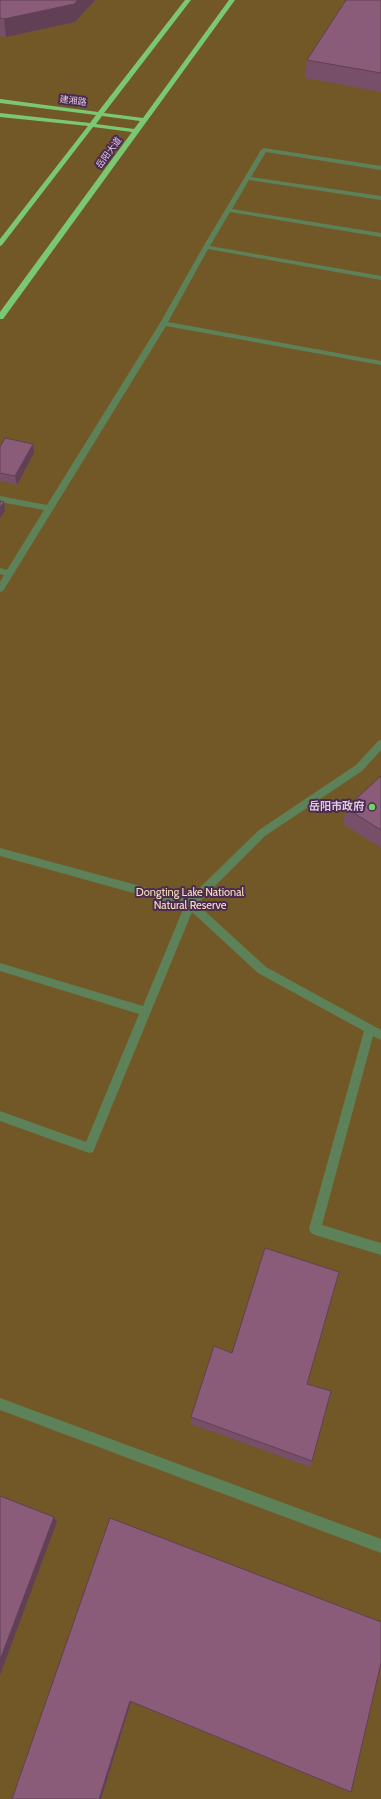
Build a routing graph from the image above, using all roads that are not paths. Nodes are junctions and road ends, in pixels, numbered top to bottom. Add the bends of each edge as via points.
1 (188, 0) edge
2 (232, 0) edge
3 (0, 101) edge
4 (100, 113) junction
5 (0, 115) edge
6 (144, 120) junction
7 (92, 125) junction
8 (136, 131) junction
9 (381, 168) edge
10 (247, 178) junction
11 (381, 198) edge
12 (228, 210) junction
13 (381, 235) edge
14 (0, 244) edge
15 (206, 248) junction
16 (381, 278) edge
17 (0, 317) edge
18 (164, 323) junction
19 (381, 363) edge
20 (0, 499) edge
21 (50, 508) junction
22 (0, 571) edge
23 (9, 573) junction
24 (0, 589) edge
25 (381, 744) edge
26 (0, 852) edge
27 (190, 904) junction
28 (0, 967) edge
29 (144, 1011) junction
30 (370, 1029) junction
31 (381, 1034) edge
32 (0, 1116) edge
33 (381, 1249) edge
34 (0, 1404) edge
35 (381, 1546) edge

1 - 4 main road
2 - 6 main road, 岳阳大道
3 - 4 main road, 建湘路
4 - 6 main road, 建湘路
4 - 7 main road
5 - 7 main road, 建湘路
6 - 8 main road, 岳阳大道
7 - 8 main road, 建湘路
7 - 14 main road
8 - 17 main road, 岳阳大道
9 - 10 street via 264,150
10 - 11 street
10 - 12 street
12 - 13 street
12 - 15 street
15 - 16 street
15 - 18 street
18 - 19 street
18 - 21 street
20 - 21 street
21 - 23 street
22 - 23 street
23 - 24 street
25 - 27 street via 359,768 262,833
26 - 27 street
27 - 29 street
27 - 30 street via 262,970
28 - 29 street
29 - 32 street via 89,1148
30 - 31 street
30 - 33 street via 315,1229
34 - 35 street

